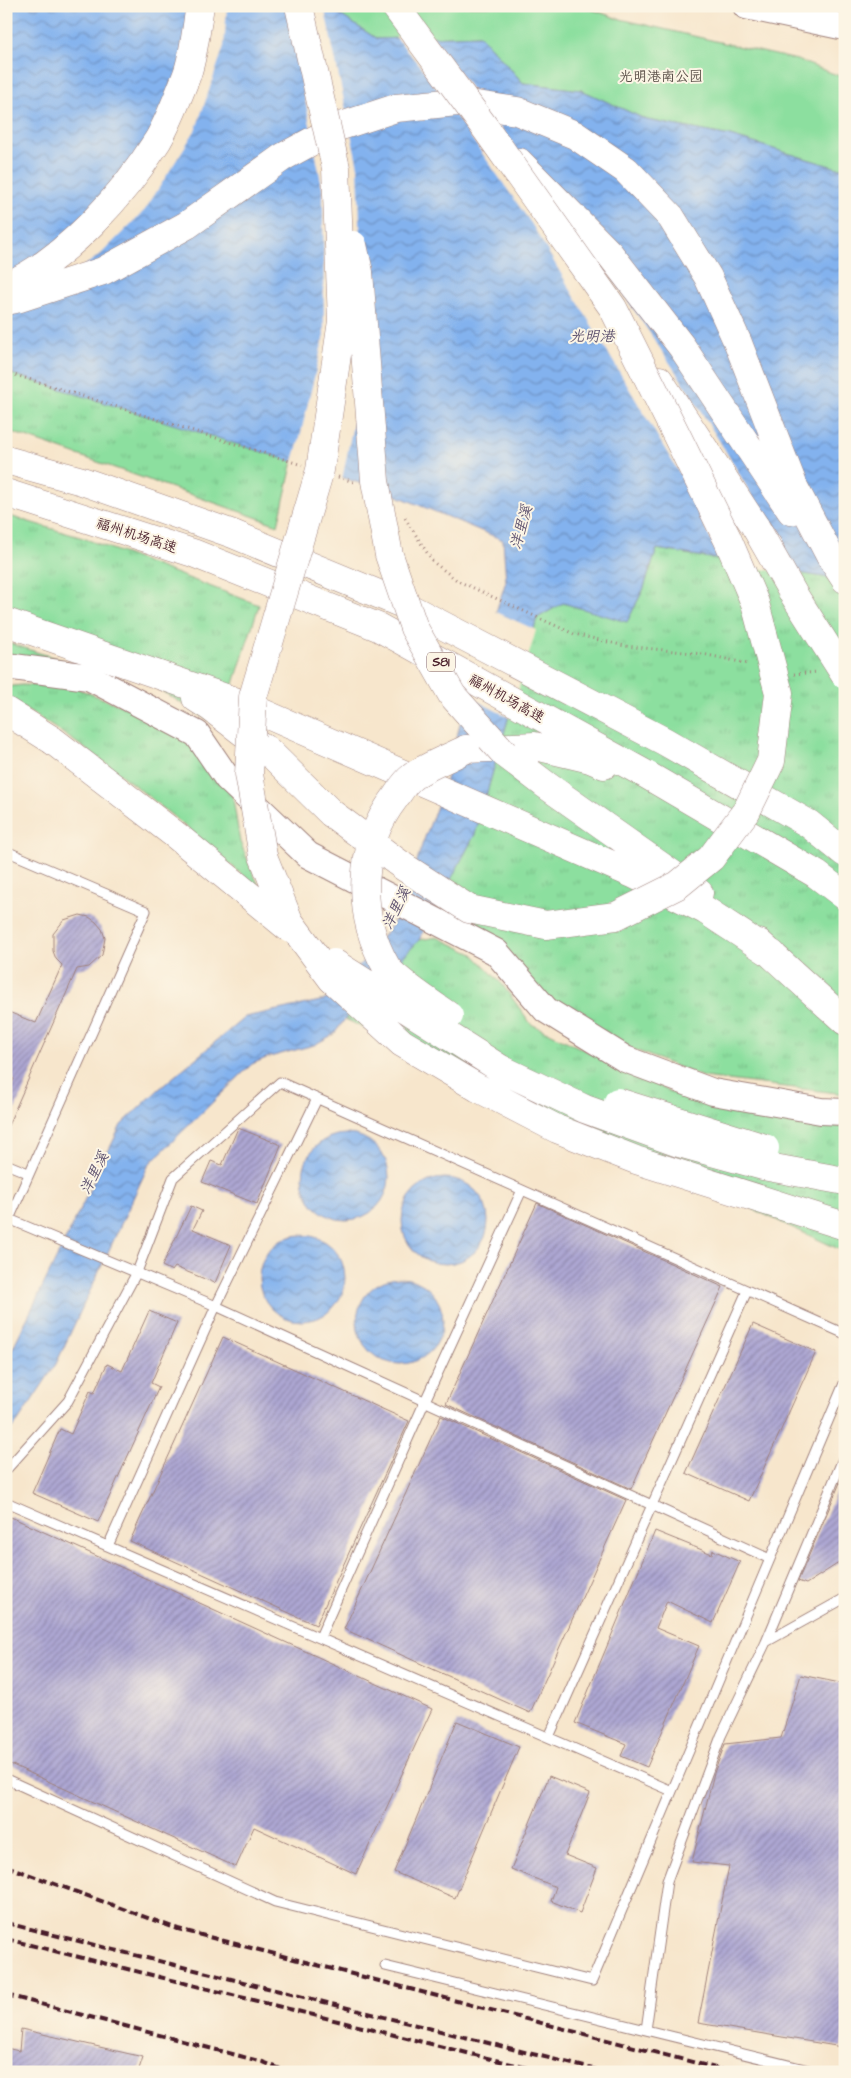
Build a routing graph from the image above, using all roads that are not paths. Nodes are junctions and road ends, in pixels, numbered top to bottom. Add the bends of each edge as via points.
1 (200, 6) edge
2 (300, 6) edge
3 (395, 6) edge
4 (746, 6) edge
5 (845, 27) edge
6 (486, 129) junction
7 (336, 168) junction
8 (6, 286) edge
9 (6, 301) edge
10 (613, 308) junction
11 (6, 460) edge
12 (6, 493) edge
13 (756, 528) junction
14 (845, 579) edge
15 (845, 585) edge
16 (6, 622) edge
17 (845, 654) edge
18 (124, 662) junction
19 (6, 666) edge
20 (832, 673) edge
21 (6, 711) edge
22 (695, 804) junction
23 (809, 824) junction
24 (845, 842) edge
25 (6, 851) edge
26 (845, 853) edge
27 (845, 896) edge
28 (772, 954) junction
29 (845, 1021) edge
30 (318, 1099) junction
31 (845, 1112) edge
32 (6, 1164) edge
33 (845, 1164) edge
34 (28, 1173) junction
35 (845, 1181) edge
36 (522, 1190) junction
37 (749, 1197) junction
38 (845, 1216) edge
39 (8, 1222) edge
40 (845, 1226) edge
41 (137, 1272) junction
42 (747, 1291) junction
43 (216, 1306) junction
44 (845, 1334) edge
45 (845, 1381) edge
46 (425, 1401) junction
47 (845, 1454) edge
48 (6, 1470) edge
49 (6, 1502) edge
50 (652, 1506) junction
51 (108, 1546) junction
52 (770, 1559) junction
53 (845, 1598) edge
54 (320, 1637) junction
55 (766, 1642) junction
56 (549, 1737) junction
57 (6, 1779) edge
58 (672, 1791) junction
59 (385, 1966) dead end
60 (646, 2030) junction
61 (817, 2072) edge

1 - 8 highway via 187,75 159,138 118,195 68,245
2 - 7 highway, bridge
3 - 6 highway, bridge
4 - 5 main road
6 - 10 highway, bridge
6 - 15 highway, bridge via 615,260 682,347 808,537
7 - 28 highway, bridge via 359,272 375,481 389,555 414,628 452,695 504,753 688,884
7 - 37 highway, bridge via 342,322 320,470 253,697 249,774 263,856 270,874 289,921 332,979 402,1043 557,1130
9 - 14 highway, bridge via 103,271 188,225 283,158 338,127 396,108 457,102 517,111 575,135 626,170 672,217 708,276 794,487
10 - 13 highway, bridge
10 - 18 highway, bridge via 727,538 755,603 779,693 771,761 747,810 711,858 678,885 616,916 546,926 469,909 404,867 331,813 268,750 210,707 165,680
11 - 23 highway, S81, bridge via 82,482 232,534 400,603 664,741
12 - 22 highway, 福州机场高速 / S81, bridge via 193,553 378,628
13 - 17 highway, bridge
13 - 20 highway, bridge via 794,595
16 - 18 highway
18 - 28 highway via 240,703 635,875 705,910
19 - 31 main road via 89,677 197,734 227,778 308,855 496,952 546,1010 625,1059 713,1092 821,1111
21 - 35 highway, bridge via 52,740 178,837 328,960 501,1069 585,1109 679,1143 763,1166
22 - 27 highway, 福州机场高速 / S81 via 816,874
22 - 33 highway, bridge via 590,759 535,746 466,749 411,777 382,814 369,848 364,879 369,924 387,968 427,1001 499,1050 594,1095 796,1158
23 - 24 highway
23 - 26 highway, S81
25 - 34 lane via 146,911
28 - 29 highway
30 - 36 lane
30 - 41 lane via 280,1082 173,1178
30 - 43 lane
32 - 34 lane
34 - 39 lane
36 - 42 lane
36 - 46 lane
37 - 38 highway, bridge
37 - 40 highway, bridge
39 - 41 lane
41 - 43 lane
41 - 48 lane via 68,1401
42 - 44 lane
42 - 50 lane
43 - 46 lane
43 - 51 lane
45 - 52 lane
46 - 50 lane
46 - 54 lane
47 - 55 lane
49 - 51 lane
50 - 52 lane
50 - 56 lane
51 - 54 lane
52 - 58 lane
53 - 55 lane
54 - 56 lane
55 - 60 lane via 721,1736 667,1882
56 - 58 lane
57 - 58 lane via 275,1902 592,1981
59 - 60 lane
60 - 61 lane

